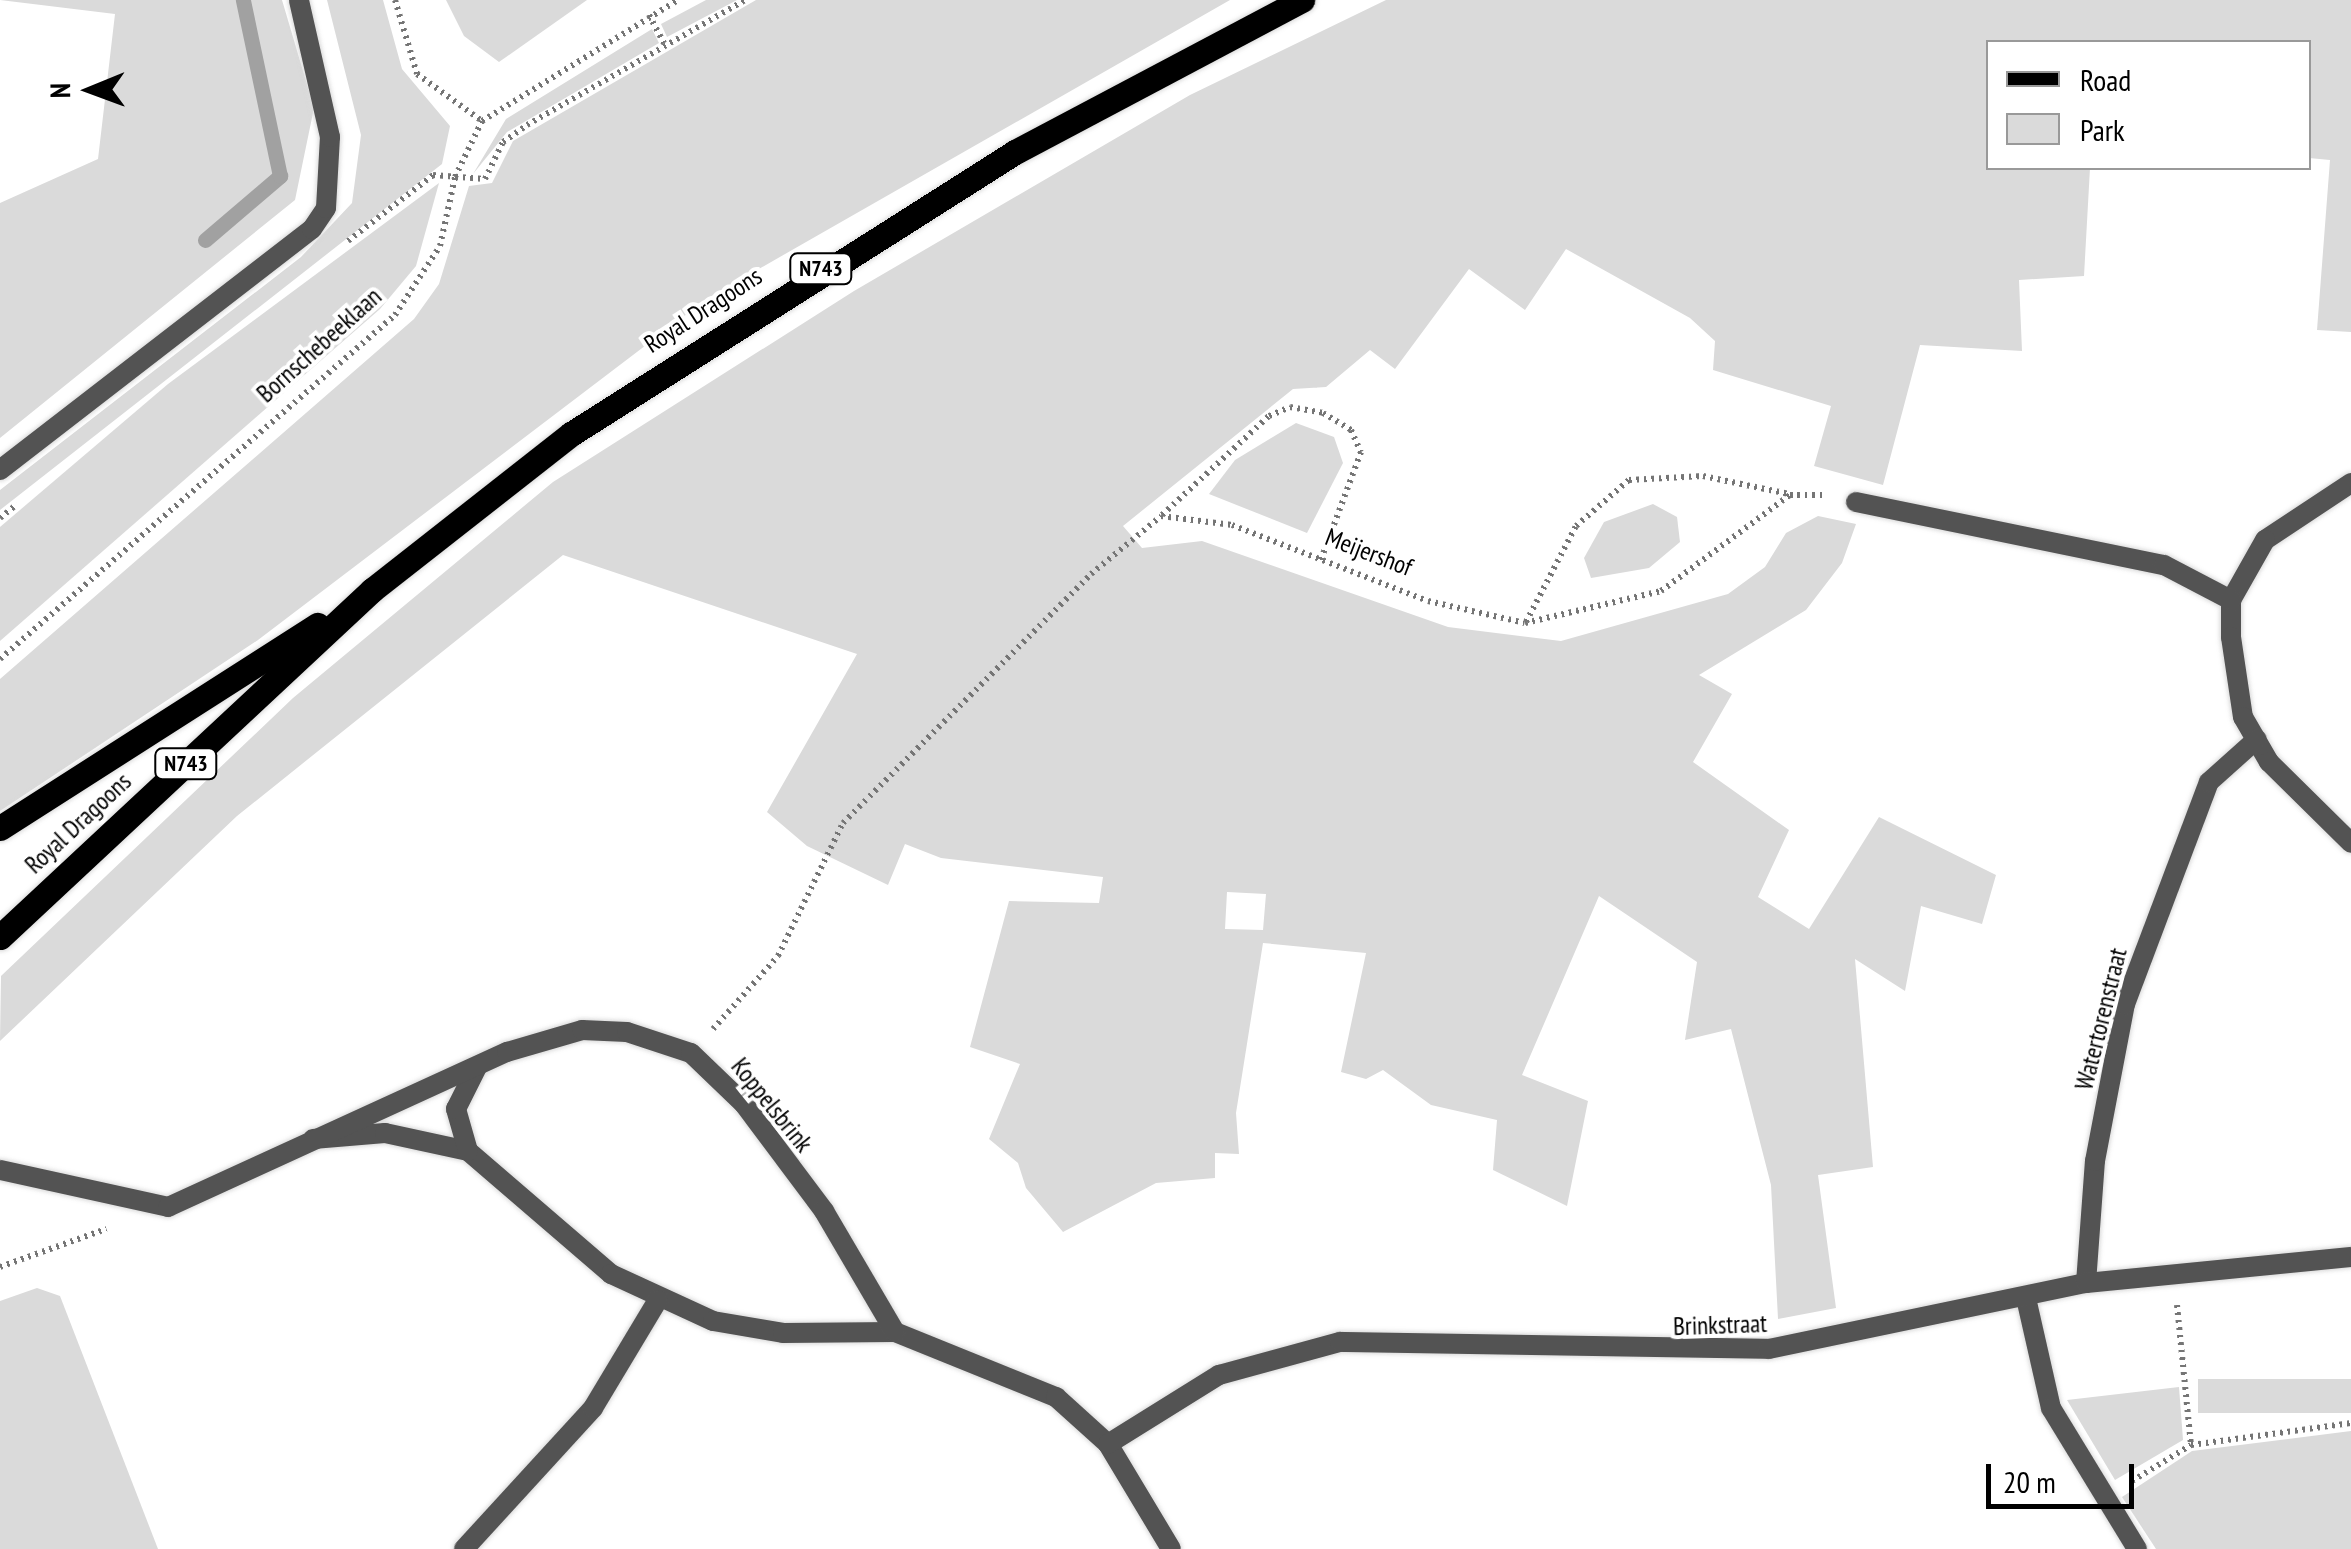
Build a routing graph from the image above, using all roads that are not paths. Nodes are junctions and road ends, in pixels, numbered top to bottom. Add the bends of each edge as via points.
1 (299, 0) edge
2 (1302, 0) edge
3 (0, 470) edge
4 (2351, 483) edge
5 (1856, 502) road end
6 (372, 590) junction
7 (2231, 600) junction
8 (2256, 739) junction
9 (0, 828) edge
10 (2351, 843) edge
11 (0, 937) edge
12 (478, 1065) junction
13 (314, 1139) junction
14 (468, 1151) junction
15 (0, 1170) edge
16 (2351, 1257) edge
17 (2086, 1283) junction
18 (2026, 1298) junction
19 (658, 1300) junction
20 (896, 1332) junction
21 (1108, 1444) junction
22 (464, 1549) edge
23 (1171, 1549) edge
24 (2137, 1549) edge

1 - 3 street via 330,137 326,208 312,229
2 - 6 main road, Royal Dragoons / N743 via 1015,152 804,280 571,434
4 - 7 street via 2266,540
5 - 7 street via 2164,565
6 - 9 main road, Royal Dragoons / N743
6 - 11 main road, Royal Dragoons / N743
7 - 8 street via 2243,717
8 - 10 street
8 - 17 street, Watertorenstraat via 2209,782 2125,1004 2095,1162
12 - 13 street, Koppelsbrink
12 - 14 street via 456,1109
12 - 20 street, Koppelsbrink via 582,1030 627,1032 691,1053 744,1104 824,1211
13 - 14 street, Koppelsbrink via 385,1133
13 - 15 street, Koppelsbrink via 168,1207
14 - 19 street, Koppelsbrink via 611,1274
16 - 17 street, Brinkstraat
17 - 18 street, Brinkstraat
18 - 21 street, Brinkstraat via 1770,1349 1340,1342 1219,1375
18 - 24 street via 2052,1408
19 - 20 street, Koppelsbrink via 782,1333
19 - 22 street via 592,1408
20 - 21 street, Koppelsbrink via 1056,1398
21 - 23 street, Koppelsbrink

